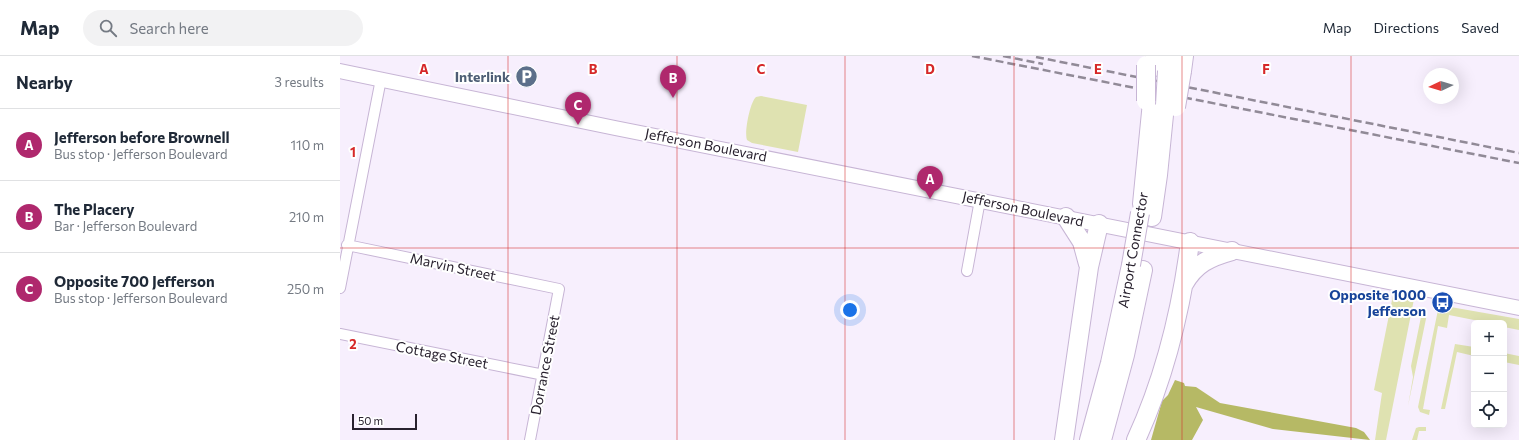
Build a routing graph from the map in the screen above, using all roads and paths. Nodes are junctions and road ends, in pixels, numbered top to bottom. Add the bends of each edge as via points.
1 (1163, 62) edge
2 (340, 71) edge
3 (380, 79) junction
4 (1160, 103) junction
5 (980, 200) junction
6 (1149, 213) junction
7 (1066, 217) junction
8 (1099, 224) junction
9 (1190, 242) junction
10 (347, 244) junction
11 (1232, 250) junction
12 (1089, 267) junction
13 (1137, 267) junction
14 (967, 271) dead end
15 (1183, 285) junction
16 (340, 288) edge
17 (559, 289) joint
18 (1519, 308) edge
19 (340, 334) edge
20 (544, 375) junction
21 (530, 440) edge
22 (1064, 440) edge
23 (1089, 440) edge
24 (1102, 440) edge
25 (1136, 440) edge

1 - 4 highway, bridge
1 - 4 highway, Airport Connector
2 - 3 main road, Jefferson Boulevard
3 - 5 main road, Jefferson Boulevard
3 - 10 street
4 - 6 highway, Airport Connector via 1147,157
4 - 6 highway via 1168,154
5 - 7 main road, Jefferson Boulevard
5 - 14 street
6 - 13 highway, Airport Connector, bridge
7 - 8 main road, Jefferson Boulevard
7 - 12 highway via 1082,242
8 - 9 main road, Jefferson Boulevard
8 - 12 highway
9 - 11 main road, Jefferson Boulevard
9 - 15 highway
10 - 16 street
10 - 17 street, Marvin Street
11 - 15 highway via 1203,262
11 - 18 main road, Jefferson Boulevard
12 - 22 highway
13 - 23 highway, Airport Connector
13 - 24 highway, Airport Connector via 1125,355
15 - 25 highway via 1164,369
17 - 20 street, Dorrance Street
19 - 20 street, Cottage Street
20 - 21 street, Dorrance Street

